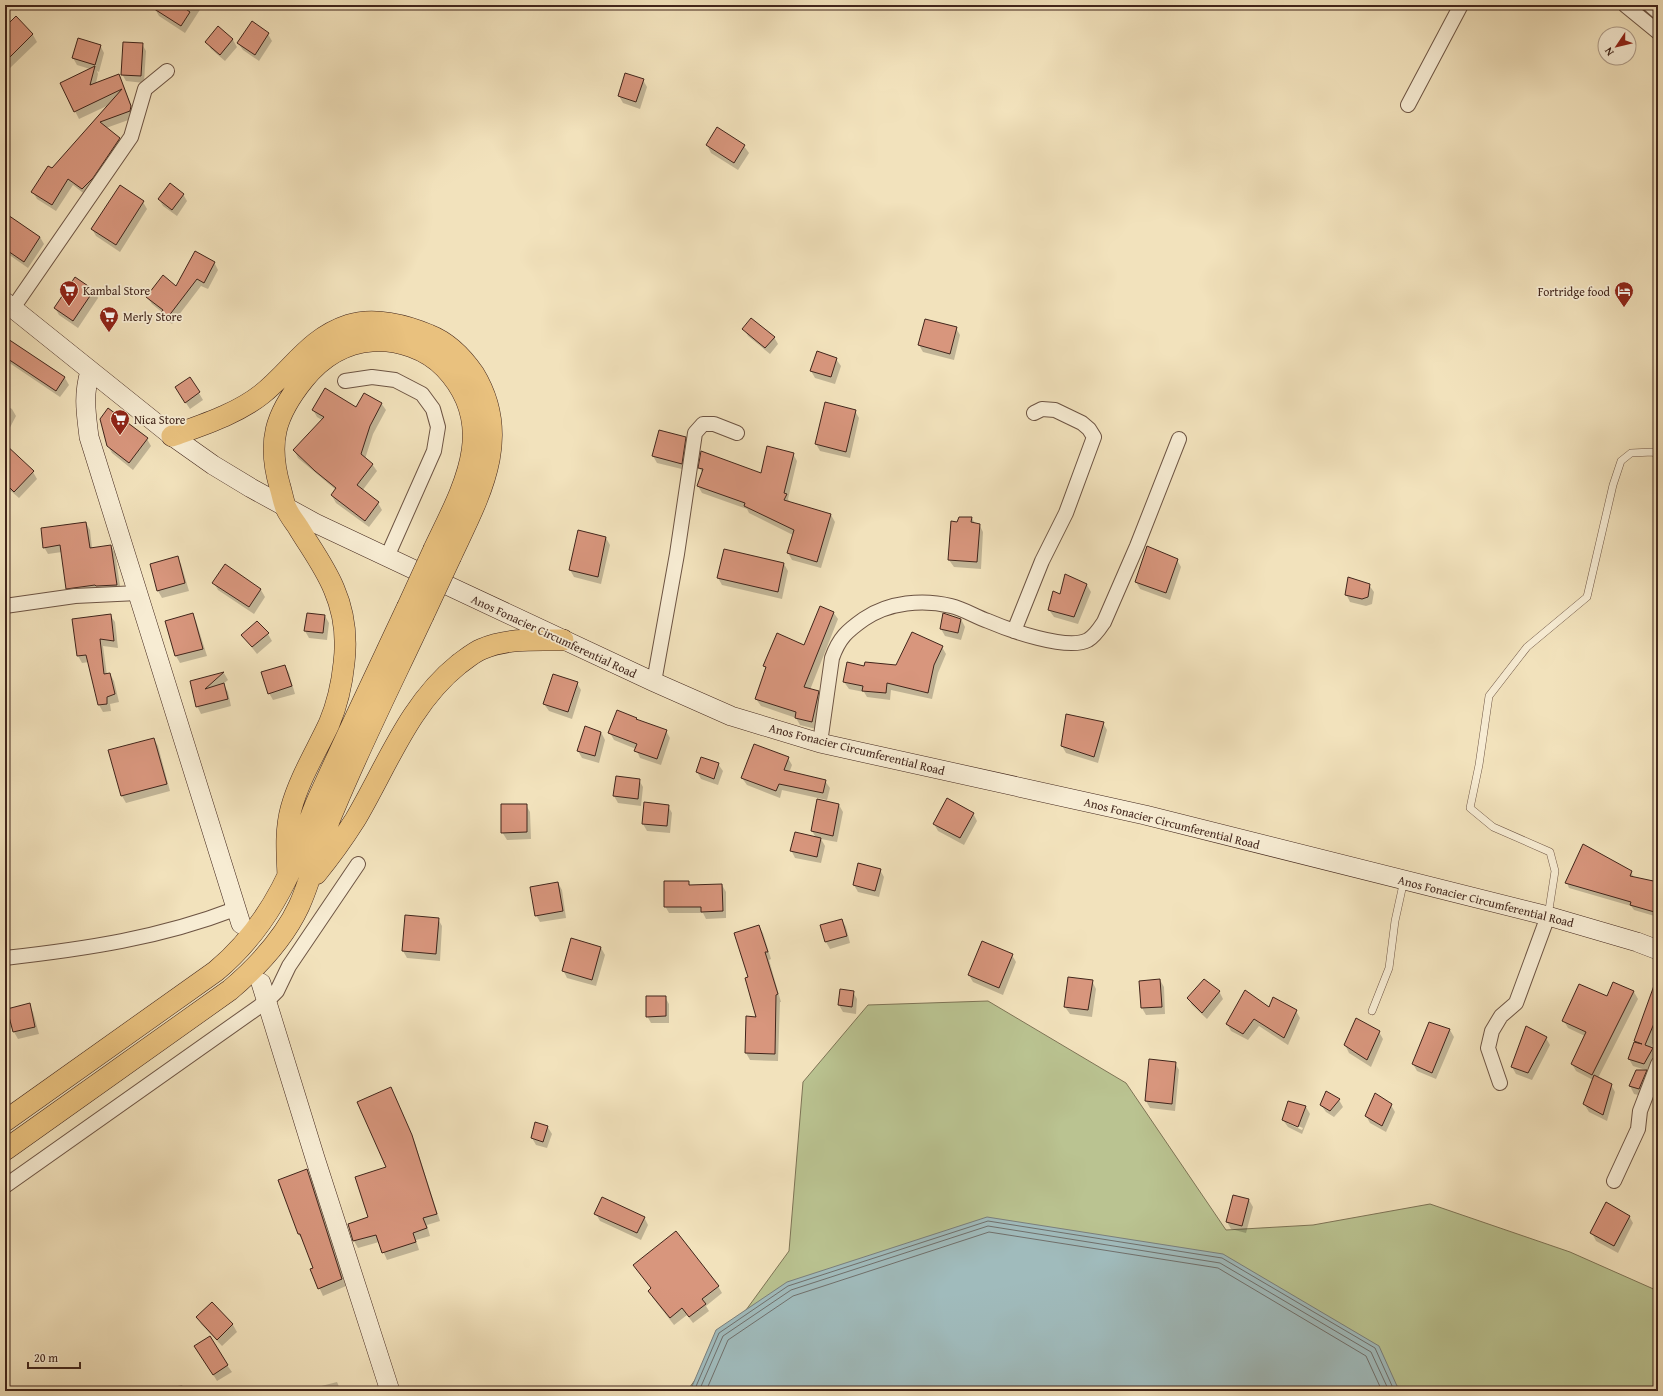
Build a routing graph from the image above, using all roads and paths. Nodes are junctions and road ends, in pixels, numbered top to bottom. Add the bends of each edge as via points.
1 (1461, 5) edge
2 (1625, 5) edge
3 (1650, 5) edge
4 (1658, 12) edge
5 (1658, 32) edge
6 (167, 71) dead end
7 (1408, 105) dead end
8 (9, 305) edge
9 (300, 370) junction
10 (90, 372) junction
11 (345, 381) dead end
12 (1034, 413) dead end
13 (737, 433) dead end
14 (172, 436) junction
15 (1179, 439) dead end
16 (1658, 455) edge
17 (286, 508) junction
18 (387, 557) junction
19 (138, 593) junction
20 (5, 606) edge
21 (415, 612) junction
22 (1014, 631) junction
23 (563, 640) junction
24 (654, 682) junction
25 (820, 743) junction
26 (358, 864) dead end
27 (288, 876) junction
28 (1404, 880) junction
29 (307, 884) junction
30 (1548, 916) junction
31 (238, 917) joint
32 (1658, 950) edge
33 (5, 958) edge
34 (261, 983) dead end
35 (267, 1001) junction
36 (1372, 1011) dead end
37 (1658, 1064) edge
38 (1500, 1083) dead end
39 (5, 1121) edge
40 (5, 1150) edge
41 (1614, 1181) dead end
42 (5, 1186) edge
43 (390, 1391) edge

1 - 7 street
2 - 5 street
3 - 4 street
6 - 8 street via 145,89 131,137
8 - 10 main road, Anos Fonacier Circumferential Road
9 - 14 main road via 246,405
9 - 17 main road via 294,392 283,410 273,441 277,477
9 - 21 main road, bridge via 355,343 389,341 428,354 456,380 466,396 472,414 472,456 442,552
10 - 14 main road, Anos Fonacier Circumferential Road
10 - 19 main road via 84,405 89,437
11 - 18 street via 372,377 395,380 422,394 433,409 438,427 432,457
12 - 22 street via 1042,409 1055,410 1082,423 1090,429 1094,437 1066,513 1042,561
13 - 24 street via 714,424 703,424 695,433
14 - 17 main road, Anos Fonacier Circumferential Road
15 - 22 street via 1137,546 1098,631 1087,640 1073,643 1049,641
16 - 30 lane via 1653,452 1631,453 1621,461 1612,485 1587,597 1527,647 1489,696 1470,808 1492,827 1550,852 1554,872
17 - 18 main road, Anos Fonacier Circumferential Road
17 - 27 main road via 334,588 342,613 345,638 344,664 335,706 329,724 301,779 290,810 287,835
18 - 23 main road, Anos Fonacier Circumferential Road
19 - 20 street via 75,596
19 - 31 main road
21 - 27 main road via 317,800
21 - 29 main road via 334,808
22 - 25 street via 953,606 928,602 886,608 869,616 843,635 836,647 832,658
23 - 24 main road, Anos Fonacier Circumferential Road
23 - 29 main road via 499,643 480,649 450,671 418,708 354,820
24 - 25 main road, Anos Fonacier Circumferential Road via 731,716
25 - 28 main road, Anos Fonacier Circumferential Road via 1146,815
26 - 35 street via 289,966 277,991
27 - 39 main road via 253,934 227,962
28 - 30 main road, Anos Fonacier Circumferential Road
28 - 36 lane via 1389,968
29 - 40 main road via 299,906 285,930 243,979
30 - 32 main road, Anos Fonacier Circumferential Road
30 - 38 street via 1516,1003 1501,1016 1492,1031 1488,1048
31 - 33 street via 209,920 163,933 87,949
34 - 35 main road
35 - 42 street
35 - 43 main road
37 - 41 street via 1640,1111 1638,1129

